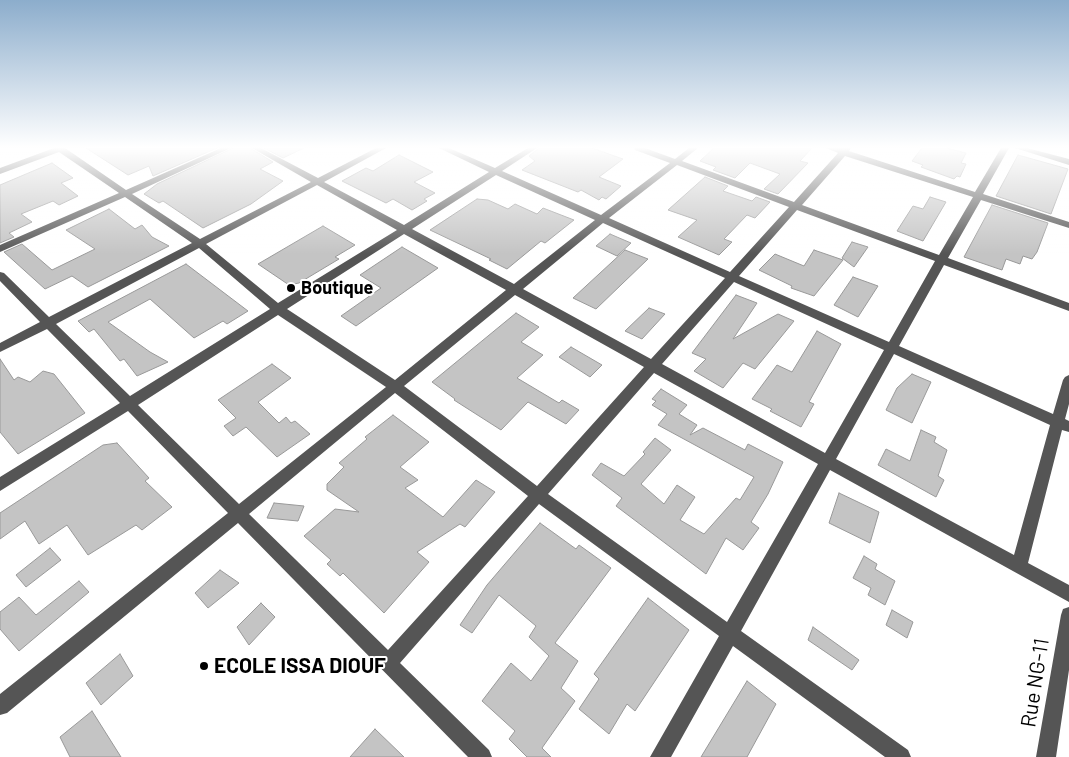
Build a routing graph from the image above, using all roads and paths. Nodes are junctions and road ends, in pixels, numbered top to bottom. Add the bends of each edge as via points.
1 (110, 183) edge
2 (146, 183) edge
3 (314, 183) edge
4 (322, 183) edge
5 (476, 183) edge
6 (522, 183) edge
7 (650, 183) edge
8 (737, 183) edge
9 (815, 183) edge
10 (941, 183) edge
11 (985, 183) edge
12 (124, 193) junction
13 (978, 196) junction
14 (796, 205) junction
15 (602, 219) junction
16 (1069, 225) edge
17 (404, 229) junction
18 (200, 244) junction
19 (0, 249) edge
20 (942, 260) junction
21 (0, 275) edge
22 (732, 277) junction
23 (514, 289) junction
24 (1069, 307) edge
25 (278, 309) junction
26 (48, 323) junction
27 (0, 348) edge
28 (892, 348) junction
29 (653, 366) junction
30 (1069, 380) edge
31 (396, 387) junction
32 (129, 404) junction
33 (1064, 424) edge
34 (828, 462) junction
35 (0, 485) edge
36 (538, 496) junction
37 (238, 513) junction
38 (1019, 567) junction
39 (1069, 594) edge
40 (1069, 615) edge
41 (730, 633) junction
42 (388, 664) junction
43 (0, 706) edge
44 (897, 756) edge
45 (482, 757) edge
46 (660, 757) edge
47 (1046, 757) edge

1 - 12 street
2 - 12 street
3 - 18 street
4 - 17 street
5 - 17 street
6 - 15 street
7 - 15 street
8 - 14 street
9 - 14 street
10 - 13 street
11 - 13 street
12 - 18 street
12 - 19 street
13 - 16 street
13 - 20 street
14 - 20 street
14 - 22 street
15 - 22 street
15 - 23 street
17 - 23 street
17 - 25 street
18 - 25 street
18 - 26 street
20 - 24 street
20 - 28 street
21 - 26 street
22 - 28 street
22 - 29 street
23 - 29 street
23 - 31 street
25 - 31 street
25 - 32 street
26 - 27 street
26 - 32 street
28 - 33 street
28 - 34 street
29 - 34 street
29 - 36 street
30 - 33 street
31 - 36 street
31 - 37 street
32 - 35 street
32 - 37 street
33 - 38 street
34 - 38 street
34 - 41 street
36 - 41 street
36 - 42 street
37 - 42 street
37 - 43 street
38 - 39 street
40 - 47 street, Rue NG-11
41 - 44 street
41 - 46 street
42 - 45 street

